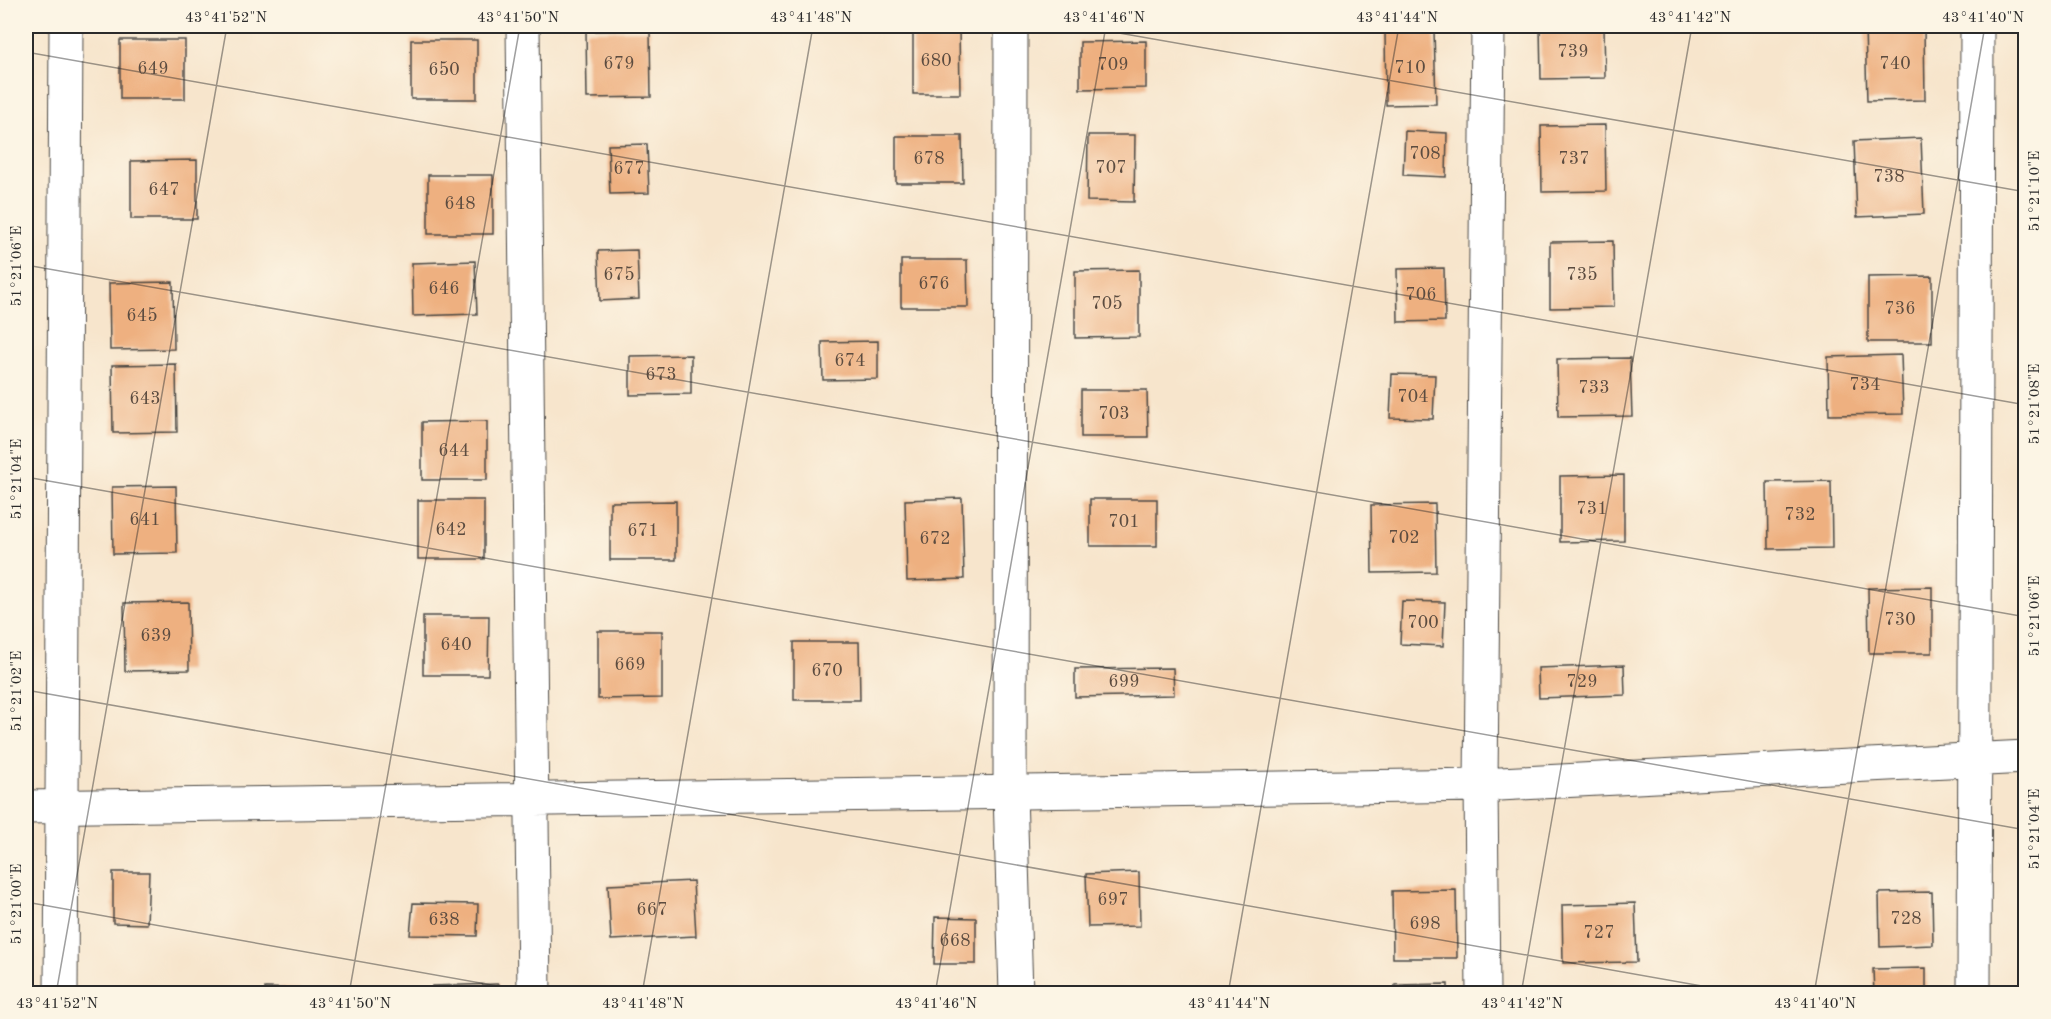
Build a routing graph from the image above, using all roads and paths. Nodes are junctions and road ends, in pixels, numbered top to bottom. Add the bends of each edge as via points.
1 (66, 26) edge
2 (523, 26) edge
3 (1011, 26) edge
4 (1488, 26) edge
5 (1977, 26) edge
6 (2025, 757) edge
7 (1974, 759) junction
8 (1481, 785) junction
9 (1010, 792) junction
10 (530, 800) junction
11 (26, 807) edge
12 (61, 807) junction
13 (61, 993) edge
14 (534, 993) edge
15 (1016, 993) edge
16 (1483, 993) edge
17 (1974, 993) edge

1 - 12 street
2 - 10 street
3 - 9 street
4 - 8 street
5 - 7 street
6 - 7 street
7 - 8 street
7 - 17 street
8 - 9 street
8 - 16 street
9 - 10 street
9 - 15 street
10 - 12 street
10 - 14 street
11 - 12 street
12 - 13 street

